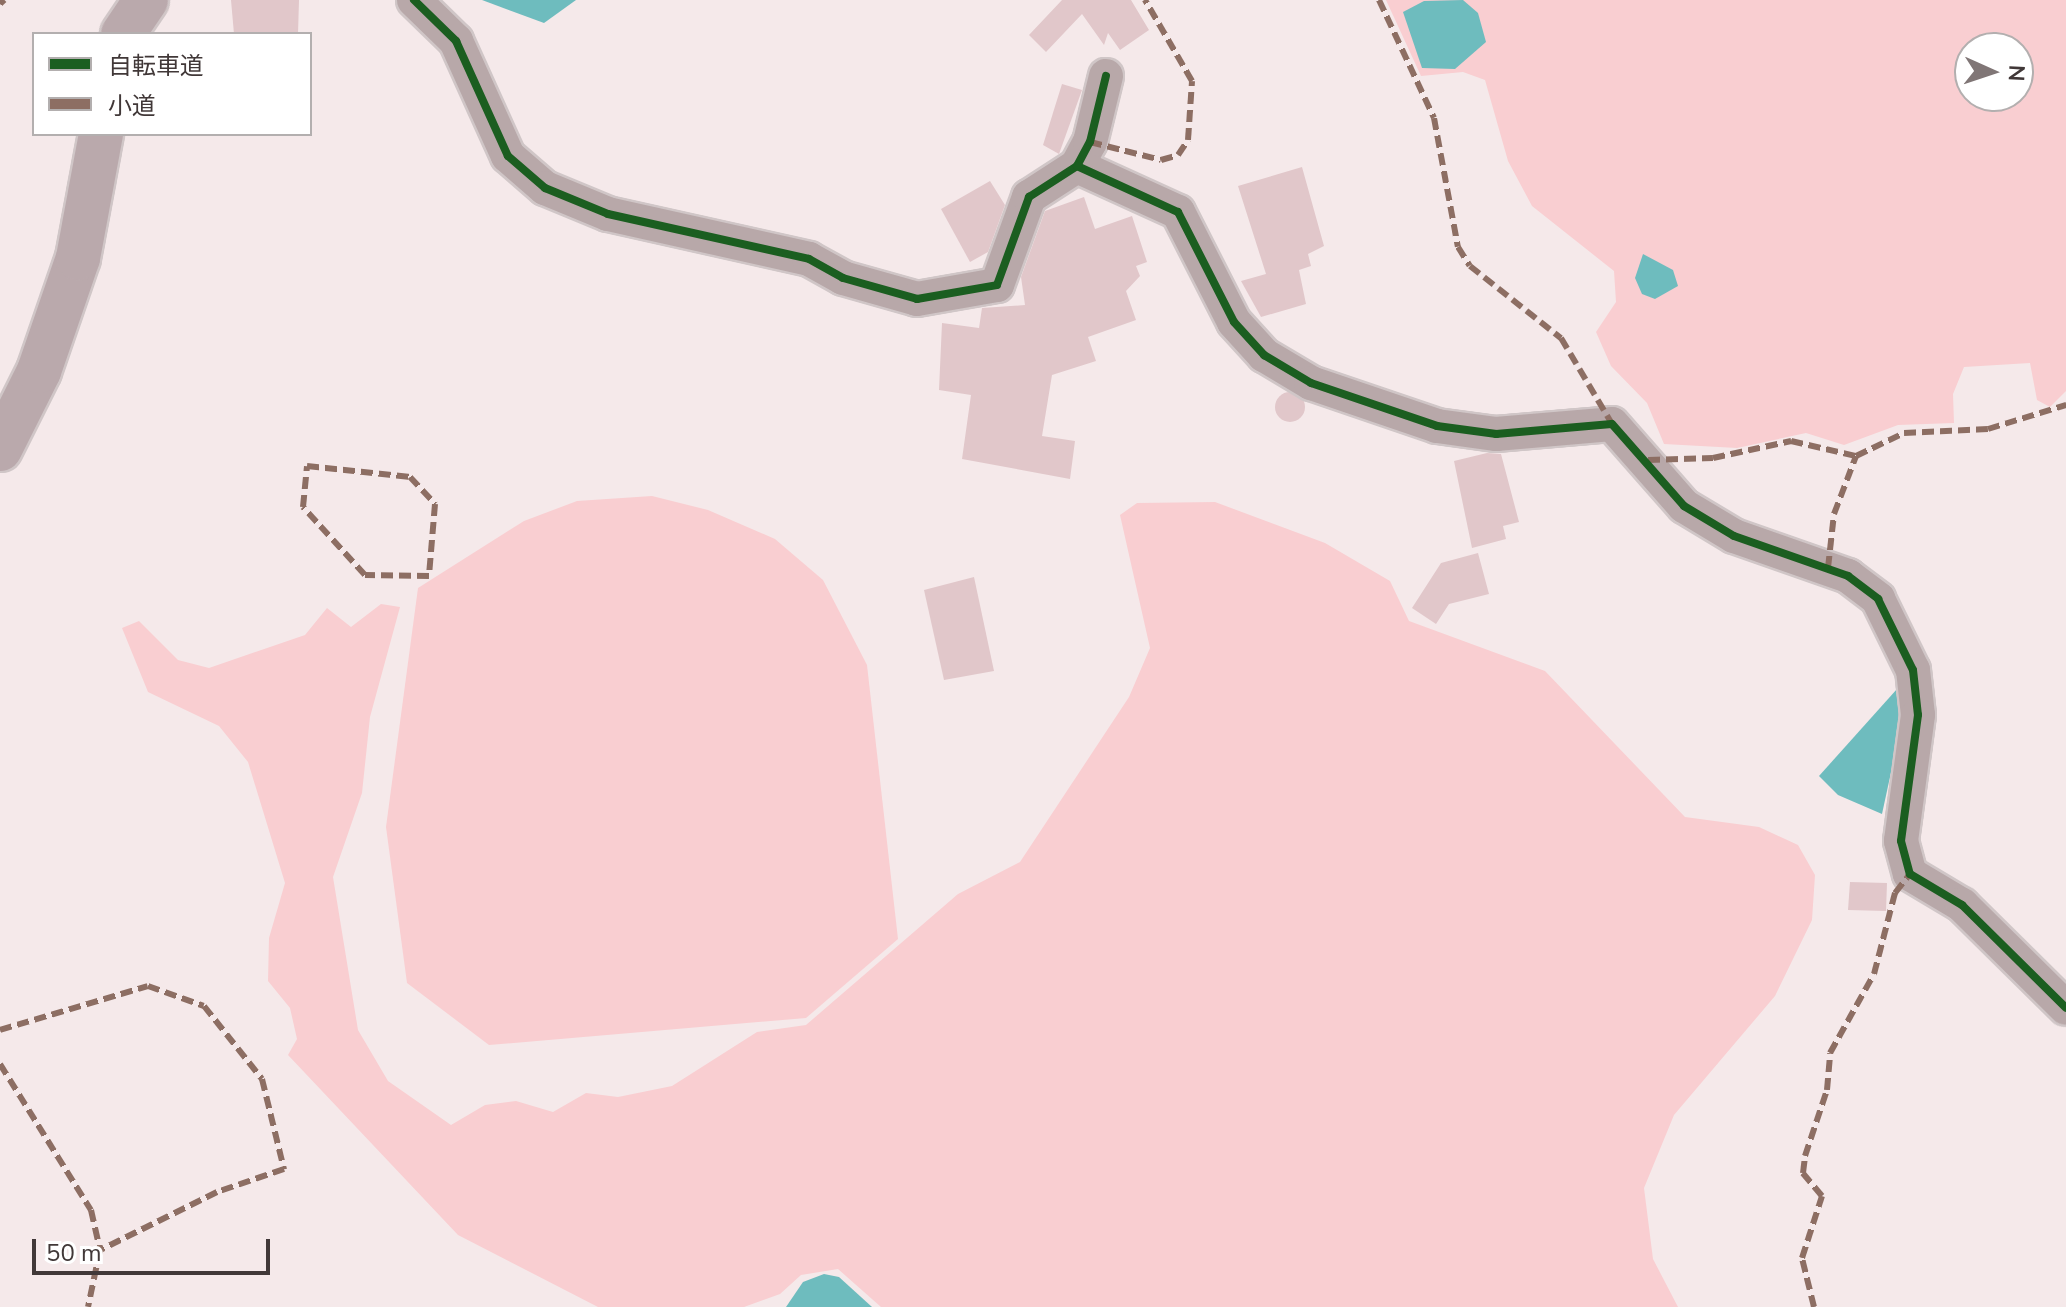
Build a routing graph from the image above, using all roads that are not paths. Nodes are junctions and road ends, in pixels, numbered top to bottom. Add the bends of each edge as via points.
1 (414, 0) edge
2 (1106, 76) dead end
3 (101, 136) edge
4 (1077, 166) junction
5 (0, 449) edge
6 (2066, 1008) edge

1 - 4 street via 456,41 508,156 545,188 608,214 809,259 843,278 917,299 997,285 1029,197
2 - 4 street
3 - 5 main road via 78,258 39,371
4 - 6 street via 1178,212 1234,322 1264,355 1311,383 1437,426 1496,434 1612,424 1684,506 1734,536 1848,576 1878,599 1913,670 1916,700 1901,841 1910,874 1962,905

